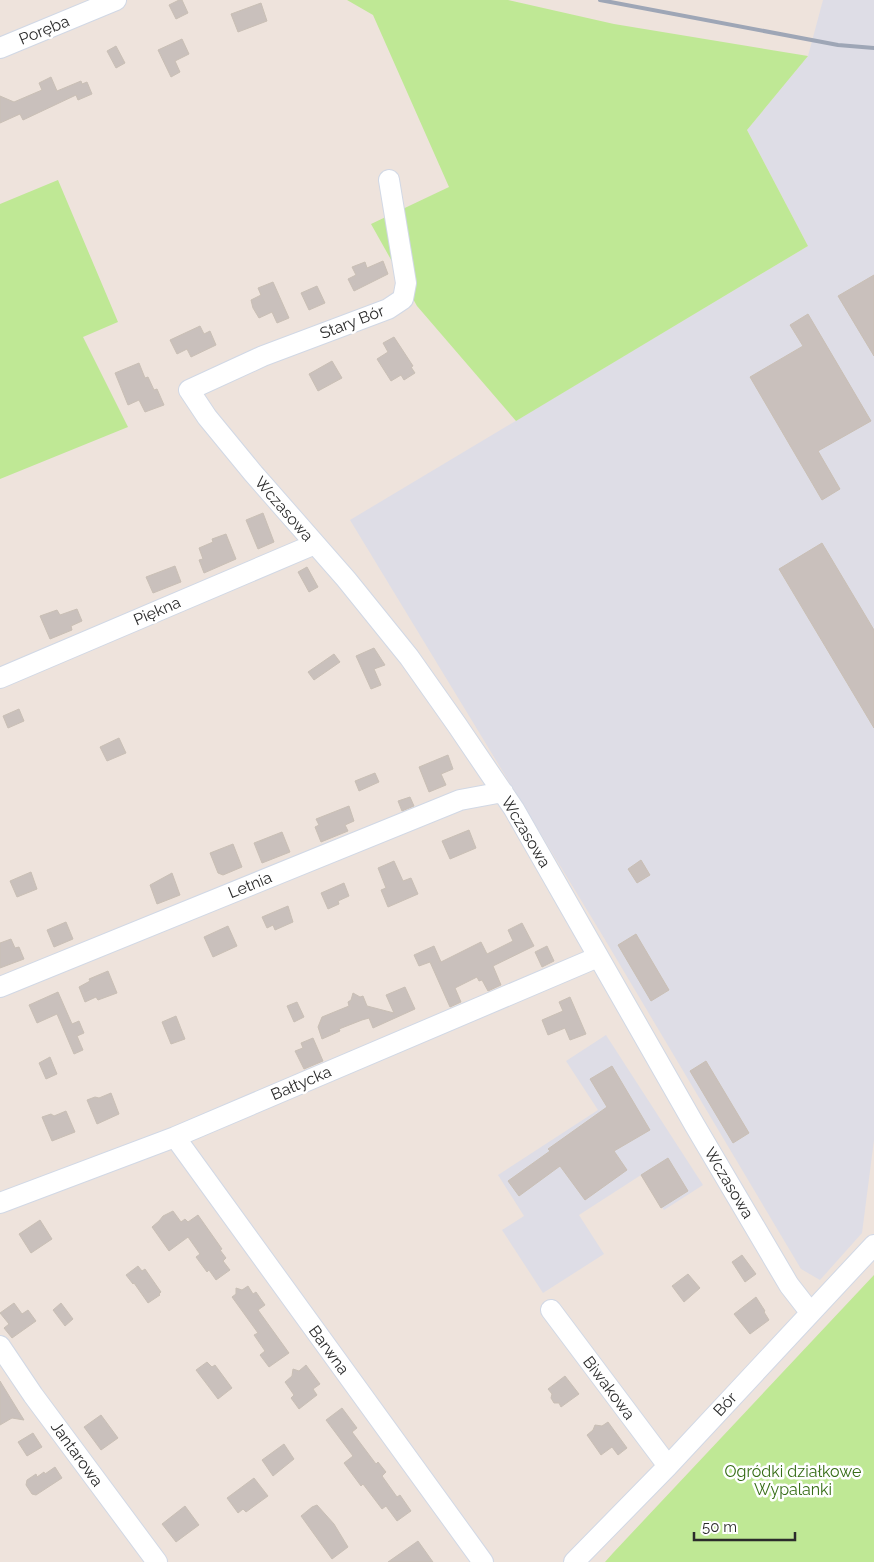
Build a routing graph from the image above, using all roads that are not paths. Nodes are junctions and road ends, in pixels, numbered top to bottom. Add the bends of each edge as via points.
1 (116, 0) edge
2 (0, 48) edge
3 (389, 180) dead end
4 (189, 390) joint
5 (315, 544) junction
6 (0, 678) edge
7 (503, 792) junction
8 (598, 957) junction
9 (0, 987) edge
10 (175, 1137) junction
11 (0, 1203) edge
12 (874, 1245) edge
13 (551, 1310) dead end
14 (810, 1312) junction
15 (0, 1346) edge
16 (668, 1466) junction
17 (157, 1562) edge
18 (483, 1562) edge
19 (574, 1562) edge

1 - 2 street, Poręba
3 - 4 street, Stary Bór via 406,283 403,299 388,309 263,356
4 - 5 street, Wczasowa via 253,473
5 - 6 street, Piękna
5 - 7 street, Wczasowa via 409,657
7 - 8 street, Wczasowa
7 - 9 street, Letnia via 460,800
8 - 10 street, Bałtycka
8 - 14 street, Wczasowa via 779,1268
10 - 11 street, Bałtycka
10 - 18 street, Barwna
12 - 14 street, Bór
13 - 16 street, Biwakowa
14 - 16 street, Bór
15 - 17 street, Jantarowa
16 - 19 street, Bór

